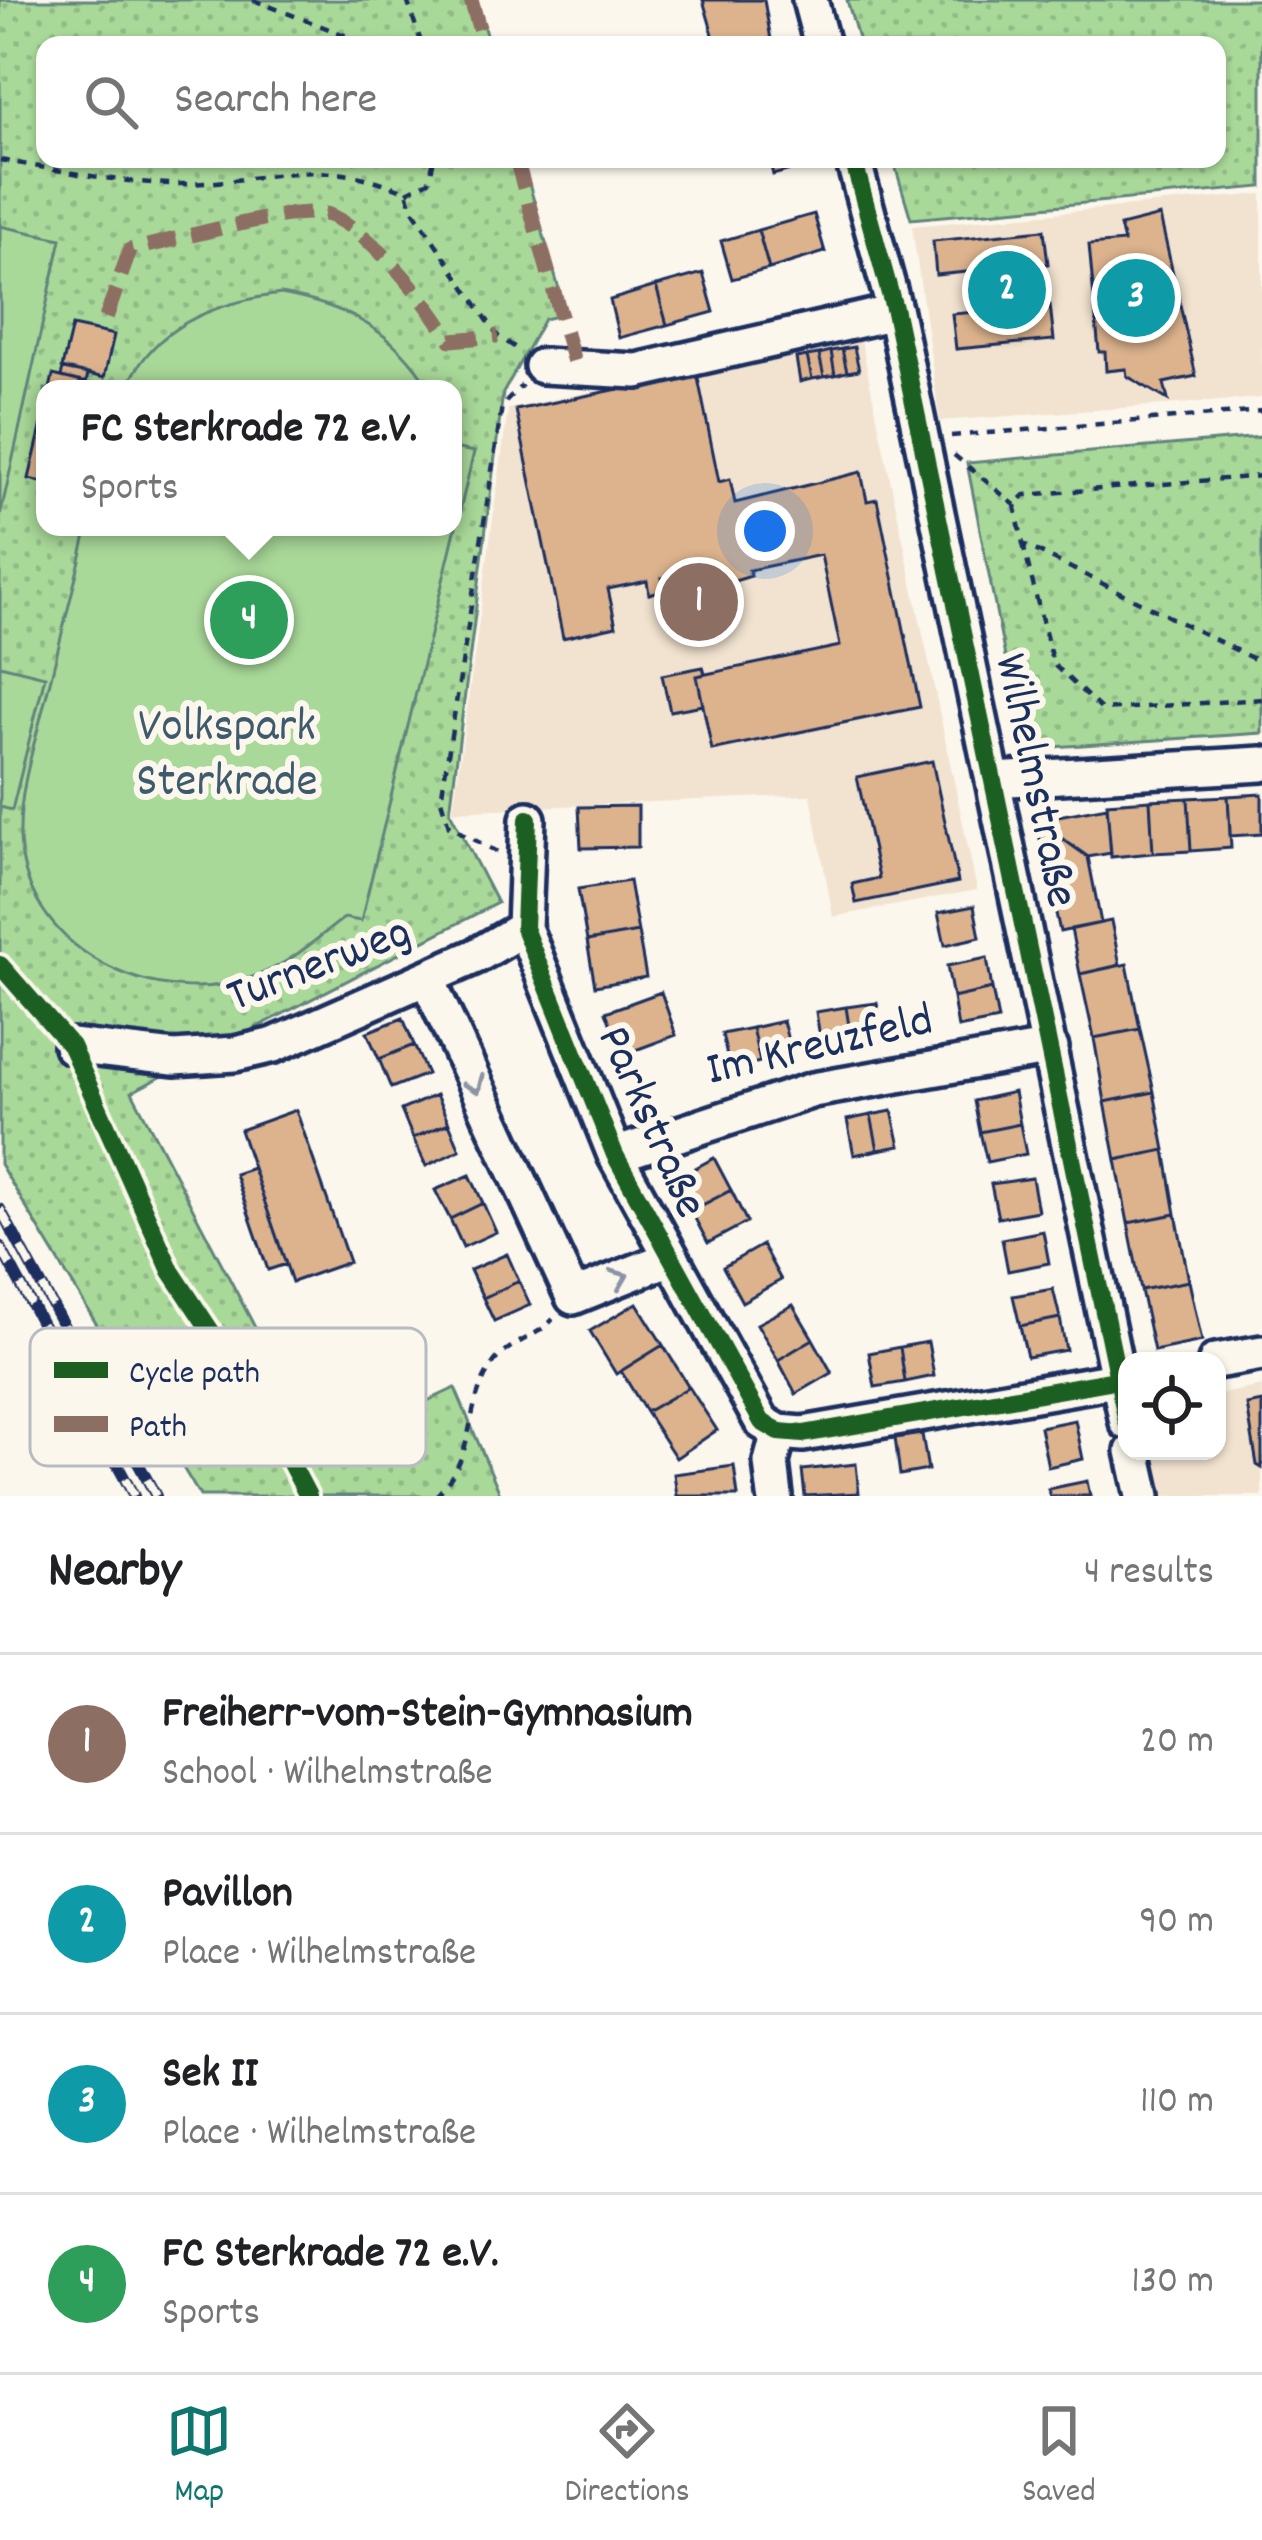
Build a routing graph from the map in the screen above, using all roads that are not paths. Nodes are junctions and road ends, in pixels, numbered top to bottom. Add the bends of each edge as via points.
1 (810, 0) edge
2 (820, 36) edge
3 (855, 168) edge
4 (895, 312) junction
5 (542, 366) road end
6 (1262, 764) edge
7 (994, 780) junction
8 (528, 819) dead end
9 (524, 928) junction
10 (427, 978) junction
11 (71, 1046) dead end
12 (1051, 1048) junction
13 (615, 1155) junction
14 (668, 1259) junction
15 (1262, 1353) edge
16 (1118, 1356) edge
17 (1226, 1359) edge
18 (1118, 1380) edge
19 (779, 1432) junction
20 (1135, 1460) edge
21 (775, 1496) edge
22 (1143, 1496) edge

1 - 2 street
3 - 4 street, Wilhelmstraße
4 - 5 street via 637,371
4 - 7 street, Wilhelmstraße
6 - 7 street
7 - 12 street, Wilhelmstraße
8 - 9 street, Parkstraße
9 - 10 street, Turnerweg
9 - 13 street, Parkstraße
10 - 11 street, Turnerweg via 236,1054 175,1058
10 -> 14 street, Parkstraße via 573,1297
12 - 13 street, Im Kreuzfeld via 813,1090
12 - 16 street, Wilhelmstraße
13 - 14 street, Parkstraße
14 - 19 street, Parkstraße via 762,1422
15 - 17 street
18 - 19 street
19 - 21 street via 771,1462
20 - 22 street

